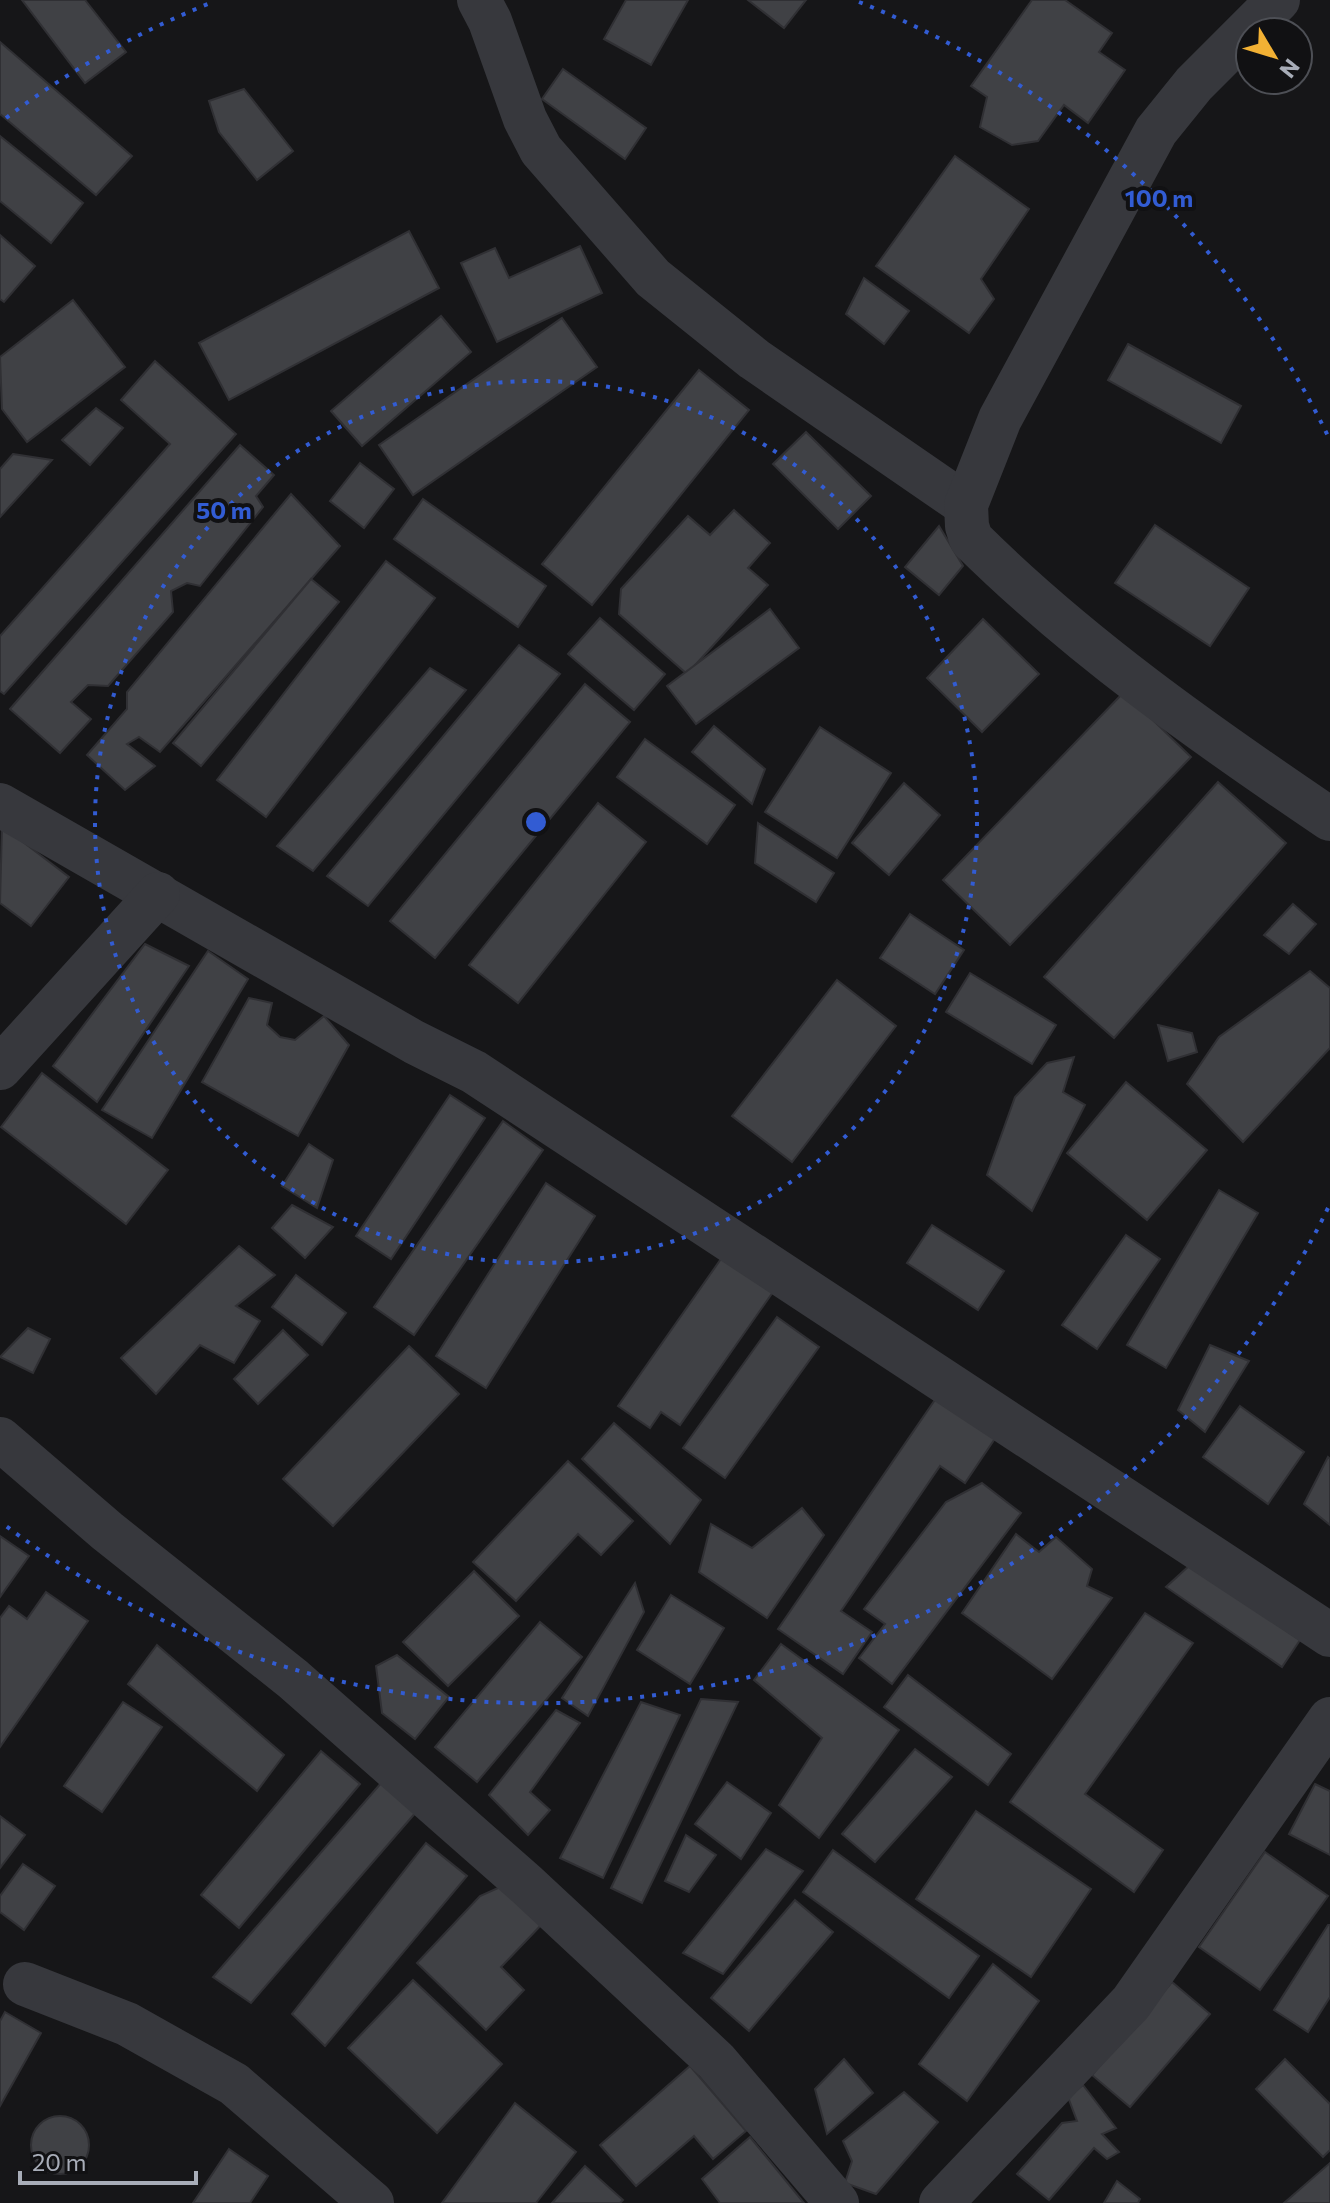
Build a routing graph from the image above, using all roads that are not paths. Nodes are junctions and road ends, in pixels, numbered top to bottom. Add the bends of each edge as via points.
1 (479, 0) edge
2 (1278, 0) edge
3 (966, 505) junction
4 (0, 805) edge
5 (1330, 819) edge
6 (158, 894) junction
7 (0, 1068) edge
8 (0, 1439) edge
9 (1330, 1635) edge
10 (1330, 1719) edge
11 (25, 1984) dead end
12 (372, 2203) edge
13 (837, 2203) edge
14 (941, 2203) edge

1 - 3 street via 541,150 653,278 754,359
2 - 3 street via 1194,84 1156,131 1000,419
3 - 5 street via 971,539 1075,634
4 - 6 street
6 - 7 street
6 - 9 street via 474,1072
8 - 13 street via 293,1679 527,1885 716,2061
10 - 14 street via 1131,2003
11 - 12 street via 127,2024 234,2084

